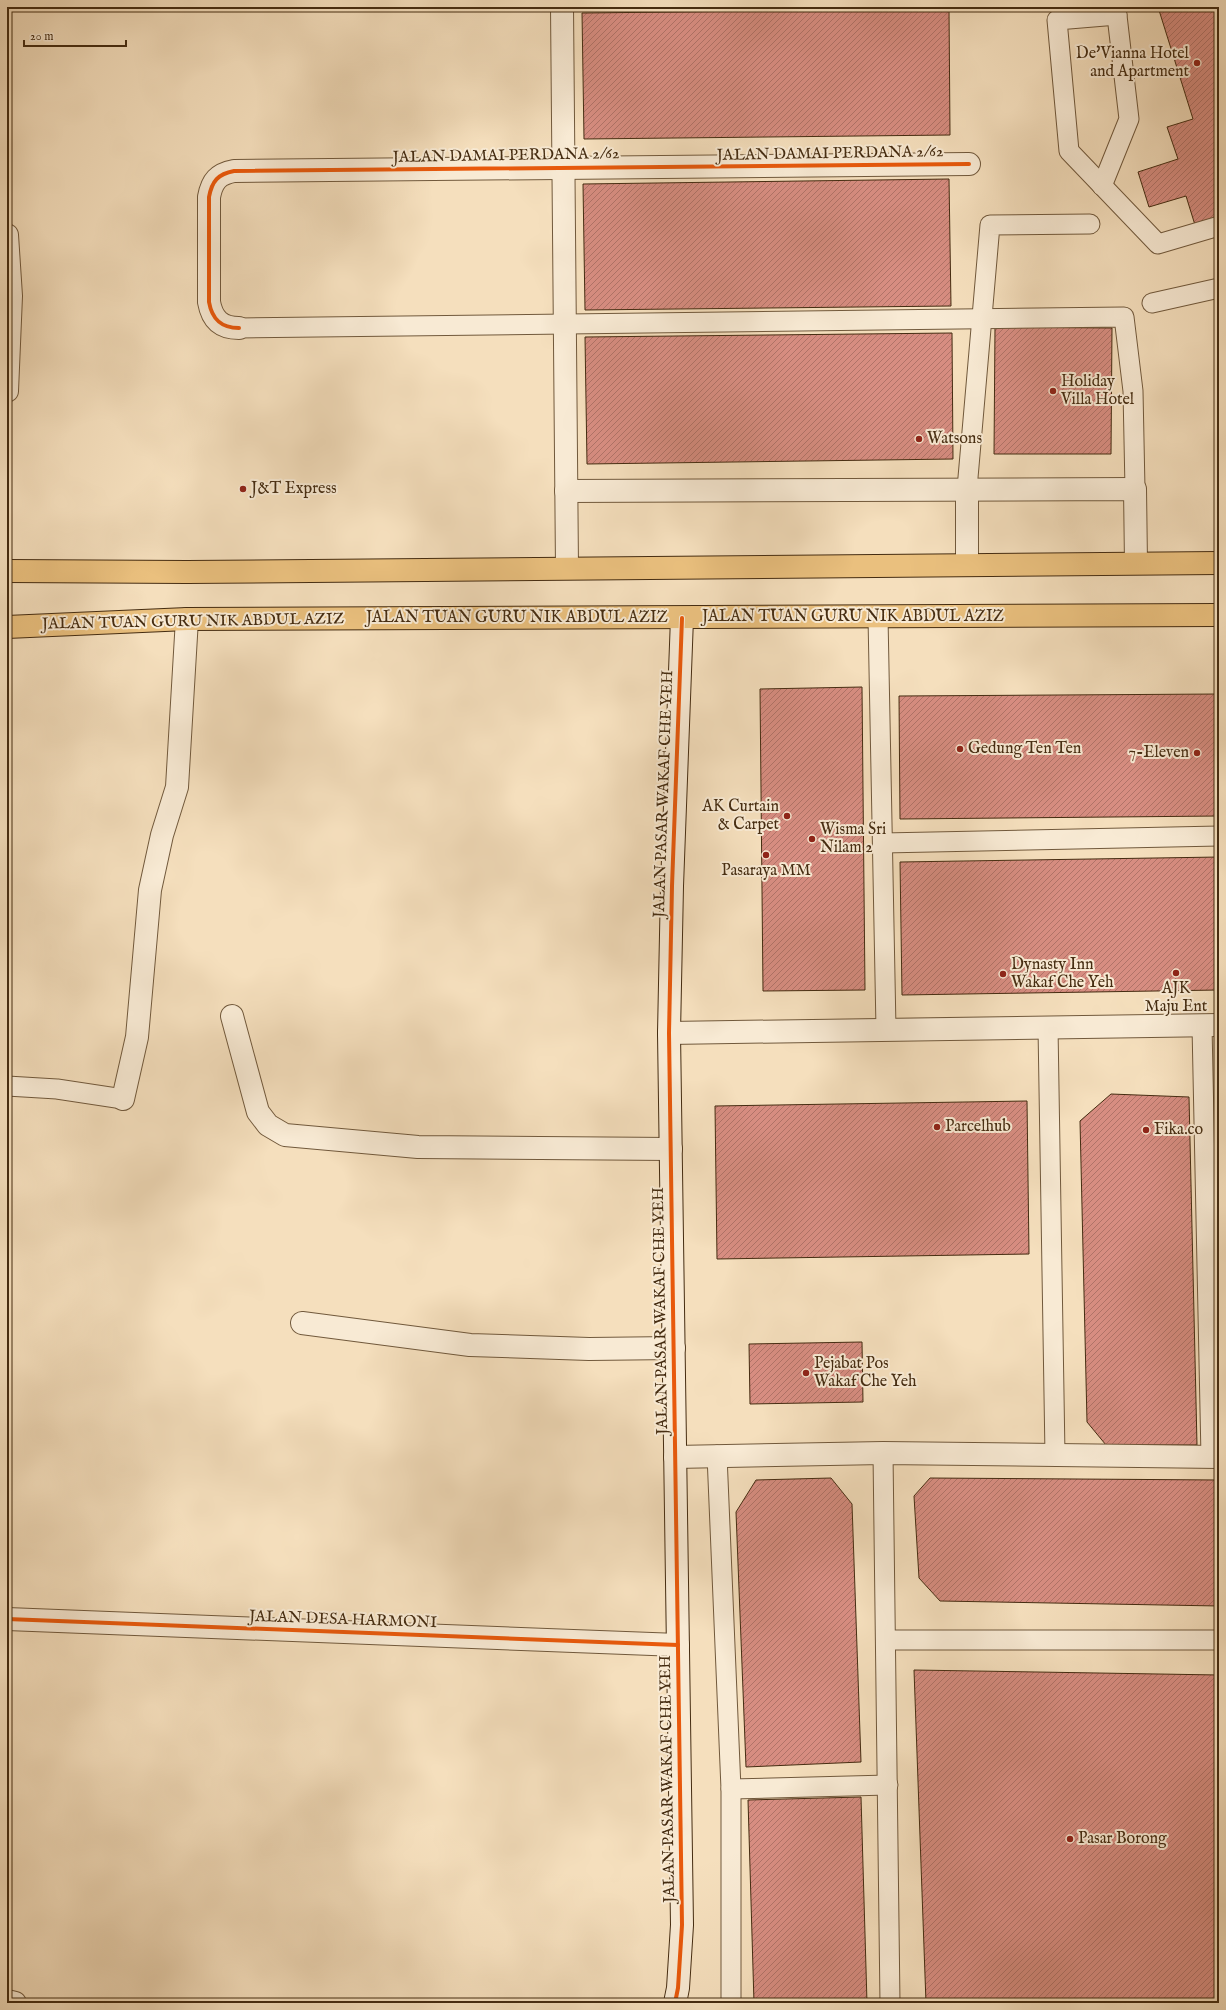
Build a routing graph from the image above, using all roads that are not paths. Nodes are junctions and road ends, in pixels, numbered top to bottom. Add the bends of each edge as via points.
1 (562, 7) edge
2 (1116, 11) edge
3 (969, 164) dead end
4 (564, 168) junction
5 (1102, 186) junction
6 (1090, 224) dead end
7 (1219, 226) edge
8 (7, 235) edge
9 (1219, 288) edge
10 (1152, 303) dead end
11 (982, 318) junction
12 (565, 324) junction
13 (239, 328) joint
14 (7, 391) edge
15 (967, 489) junction
16 (1135, 489) junction
17 (566, 491) junction
18 (1219, 563) edge
19 (1136, 564) junction
20 (967, 565) junction
21 (567, 568) junction
22 (7, 570) edge
23 (1219, 615) edge
24 (878, 617) junction
25 (682, 618) junction
26 (187, 619) junction
27 (7, 627) edge
28 (1219, 836) edge
29 (883, 843) junction
30 (232, 1016) dead end
31 (1211, 1026) edge
32 (1048, 1027) junction
33 (886, 1030) junction
34 (669, 1033) junction
35 (7, 1086) edge
36 (123, 1099) joint
37 (671, 1150) junction
38 (302, 1323) dead end
39 (674, 1348) junction
40 (884, 1453) junction
41 (718, 1455) junction
42 (1055, 1455) junction
43 (675, 1457) junction
44 (1215, 1457) edge
45 (7, 1619) edge
46 (886, 1640) junction
47 (1219, 1640) edge
48 (678, 1645) junction
49 (888, 1785) junction
50 (731, 1789) junction
51 (7, 2001) edge
52 (15, 2003) edge
53 (675, 2003) edge
54 (731, 2003) edge
55 (890, 2003) edge

1 - 4 street
2 - 5 lane via 1129,119
2 - 5 lane via 1057,20 1069,151
3 - 4 street, JALAN DAMAI PERDANA 2/62
4 - 12 street
4 - 13 street, JALAN DAMAI PERDANA 2/62 via 224,173 216,179 209,197 209,302 216,320 224,326
5 - 7 lane via 1158,244
6 - 11 lane via 990,225
8 - 14 street via 11,296
9 - 10 lane
11 - 12 lane
11 - 15 lane
11 - 16 lane via 1124,317 1133,390
12 - 13 lane
12 - 17 street
15 - 16 street
15 - 17 street
15 - 20 street
16 - 19 street
17 - 21 street
18 - 19 main road
19 - 20 main road
20 - 21 main road
21 - 22 main road via 187,572
23 - 24 main road, JALAN TUAN GURU NIK ABDUL AZIZ
24 - 25 main road, JALAN TUAN GURU NIK ABDUL AZIZ
24 - 29 lane
25 - 26 main road, JALAN TUAN GURU NIK ABDUL AZIZ
25 - 34 street, JALAN PASAR WAKAF CHE YEH
26 - 27 main road, JALAN TUAN GURU NIK ABDUL AZIZ
26 - 36 street via 177,787 162,835 150,890 137,1037
28 - 29 lane
29 - 33 lane
30 - 37 street via 258,1112 268,1125 285,1135 418,1146
31 - 32 street
31 - 44 lane
32 - 33 street
32 - 42 lane
33 - 34 street
34 - 37 street, JALAN PASAR WAKAF CHE YEH
35 - 36 lane via 57,1089
37 - 39 street, JALAN PASAR WAKAF CHE YEH
38 - 39 street via 470,1345 589,1349
39 - 43 street, JALAN PASAR WAKAF CHE YEH
40 - 41 street
40 - 42 street
40 - 46 lane
41 - 43 street
41 - 50 lane
42 - 44 street
43 - 48 street, JALAN PASAR WAKAF CHE YEH
45 - 48 street, JALAN DESA HARMONI
46 - 47 lane
46 - 49 lane
48 - 53 street, JALAN PASAR WAKAF CHE YEH via 682,1924
49 - 50 lane
49 - 55 lane
50 - 54 lane
51 - 52 street

